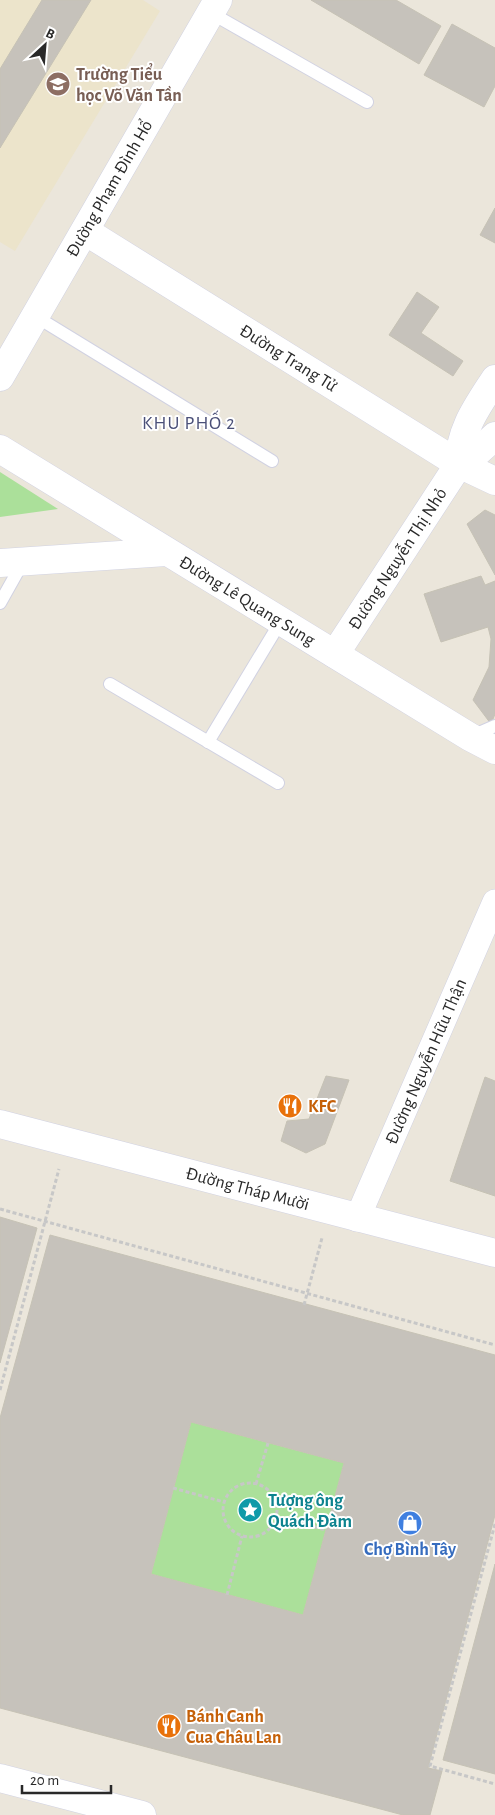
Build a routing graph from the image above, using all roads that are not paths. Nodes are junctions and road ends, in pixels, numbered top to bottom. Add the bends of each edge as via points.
1 (215, 6) edge
2 (367, 102) dead end
3 (85, 231) junction
4 (35, 316) junction
5 (0, 377) edge
6 (495, 379) edge
7 (495, 436) edge
8 (0, 449) edge
9 (272, 461) dead end
10 (459, 464) junction
11 (495, 481) edge
12 (166, 552) junction
13 (11, 562) edge
14 (0, 603) edge
15 (281, 621) junction
16 (335, 654) junction
17 (110, 684) dead end
18 (495, 726) edge
19 (470, 737) junction
20 (208, 742) junction
21 (495, 750) edge
22 (278, 783) dead end
23 (495, 902) edge
24 (0, 1124) edge
25 (357, 1218) junction
26 (495, 1254) edge
27 (0, 1778) edge
28 (142, 1815) edge

1 - 2 lane
1 - 3 main road, Đường Phạm Đình Hổ
3 - 4 main road, Đường Phạm Đình Hổ
3 - 10 main road, Đường Trang Tử
4 - 5 main road, Đường Phạm Đình Hổ
4 - 9 lane
6 - 10 main road, Đường Nguyễn Thị Nhỏ via 463,434
7 - 10 main road, Đường Nguyễn Thị Nhỏ
8 - 12 main road, Đường Lê Quang Sung
10 - 11 main road, Đường Trang Tử
10 - 16 main road, Đường Nguyễn Thị Nhỏ
12 - 13 main road
12 - 15 main road, Đường Lê Quang Sung
13 - 14 lane
15 - 16 main road, Đường Lê Quang Sung
15 - 20 lane
16 - 19 main road, Đường Lê Quang Sung
17 - 20 lane
18 - 19 lane
19 - 21 main road, Đường Lê Quang Sung
20 - 22 lane
23 - 25 street, Đường Nguyễn Hữu Thận
24 - 25 main road, Đường Tháp Mười
25 - 26 main road, Đường Tháp Mười
27 - 28 main road

